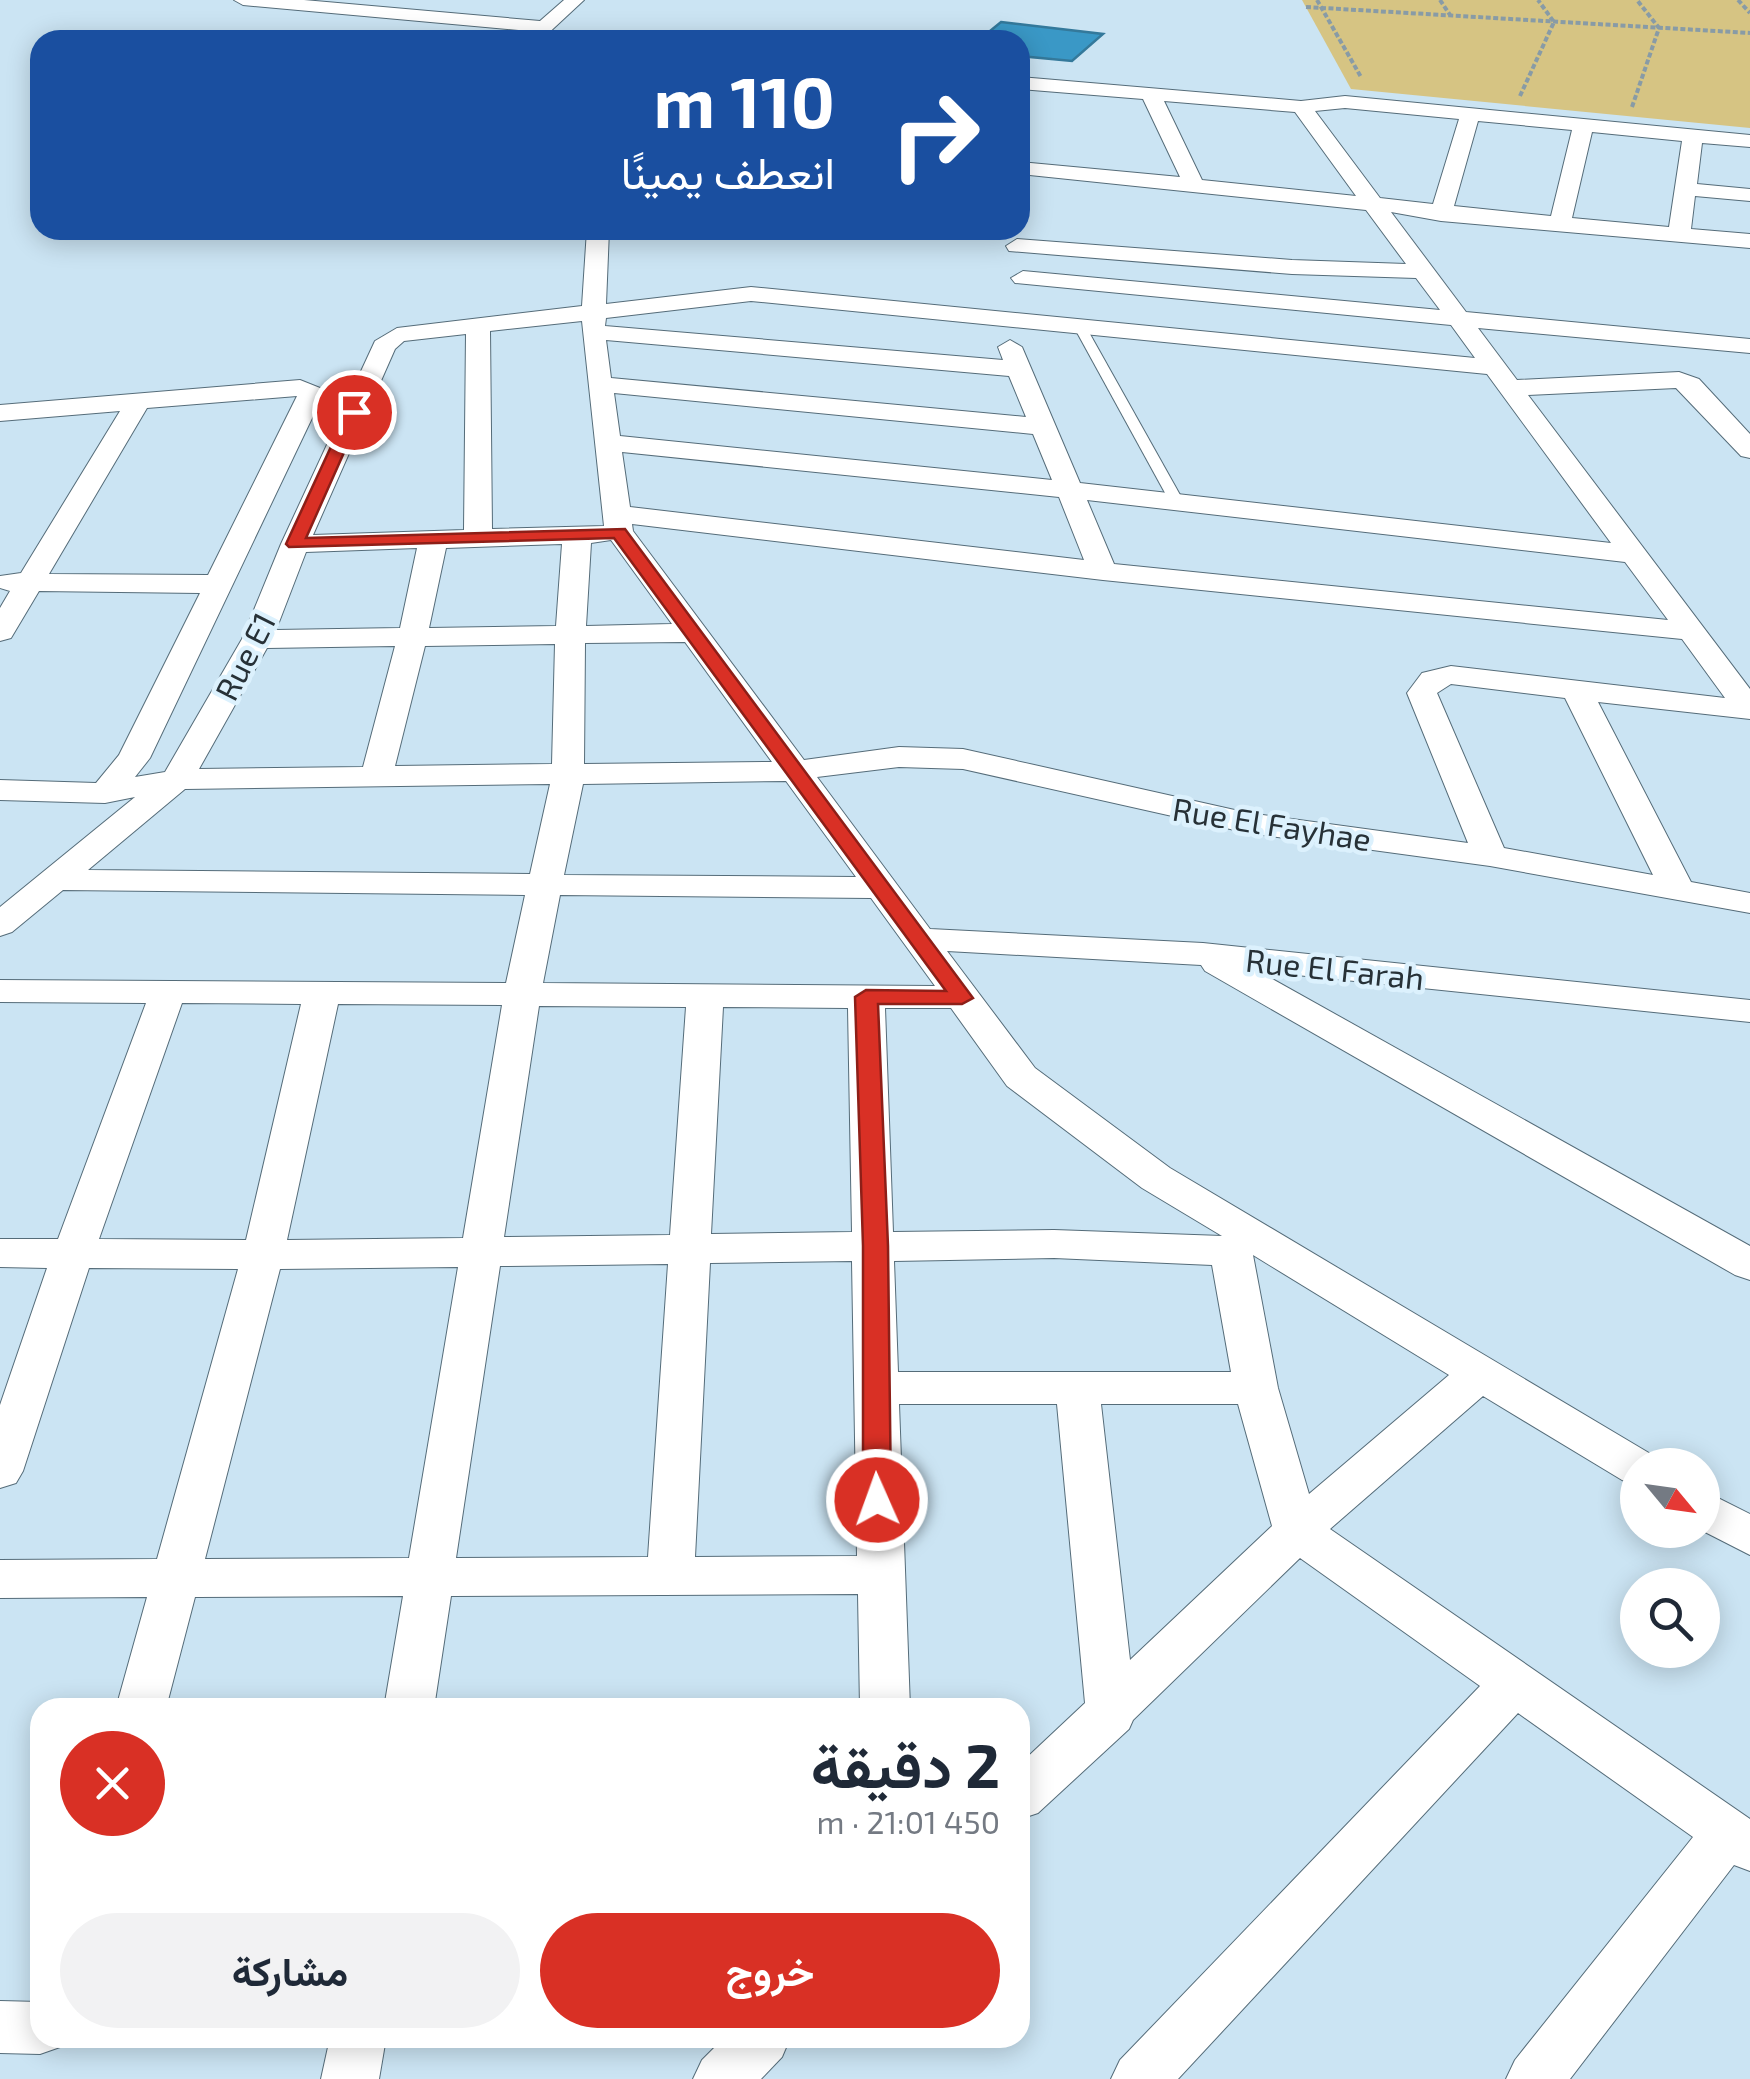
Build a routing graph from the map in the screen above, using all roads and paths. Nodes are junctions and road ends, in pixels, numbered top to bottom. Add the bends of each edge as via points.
1 (243, 0) edge
2 (465, 0) edge
3 (575, 0) edge
4 (1318, 0) edge
5 (1440, 0) edge
6 (1538, 0) edge
7 (1637, 0) edge
8 (1738, 0) edge
9 (268, 1) edge
10 (364, 5) edge
11 (1306, 7) dead end
12 (1323, 8) junction
13 (1750, 13) edge
14 (1451, 16) junction
15 (447, 18) junction
16 (1554, 22) junction
17 (546, 27) junction
18 (1659, 28) junction
19 (542, 30) edge
20 (1750, 33) edge
21 (1030, 84) edge
22 (1368, 88) dead end
23 (1150, 93) junction
24 (1516, 103) dead end
25 (1301, 106) junction
26 (1630, 114) dead end
27 (1470, 115) junction
28 (1583, 126) junction
29 (1693, 136) junction
30 (1750, 140) edge
31 (1030, 169) edge
32 (1194, 185) junction
33 (1686, 189) junction
34 (1750, 195) edge
35 (1375, 204) junction
36 (1441, 214) junction
37 (1560, 224) junction
38 (1679, 235) junction
39 (598, 240) edge
40 (1274, 240) dead end
41 (1750, 241) edge
42 (1017, 246) dead end
43 (1292, 267) junction
44 (1422, 271) junction
45 (1023, 278) dead end
46 (1326, 308) junction
47 (1000, 319) junction
48 (1462, 320) junction
49 (594, 322) junction
50 (478, 326) junction
51 (1080, 327) junction
52 (1750, 346) edge
53 (1018, 369) junction
54 (1500, 378) junction
55 (598, 384) junction
56 (138, 401) junction
57 (0, 413) edge
58 (1738, 422) edge
59 (1045, 427) junction
60 (606, 443) junction
61 (1750, 450) edge
62 (1072, 490) junction
63 (1177, 502) junction
64 (618, 523) junction
65 (578, 536) junction
66 (478, 539) junction
67 (433, 541) junction
68 (295, 544) junction
69 (1632, 554) junction
70 (1103, 571) junction
71 (0, 582) edge
72 (30, 582) junction
73 (218, 584) junction
74 (1689, 631) junction
75 (0, 632) edge
76 (693, 633) junction
77 (570, 635) junction
78 (414, 636) junction
79 (257, 639) junction
80 (1714, 658) junction
81 (1750, 661) edge
82 (1576, 688) junction
83 (795, 771) junction
84 (568, 774) junction
85 (376, 778) junction
86 (177, 780) junction
87 (0, 790) edge
88 (105, 793) junction
89 (1490, 856) junction
90 (55, 880) junction
91 (546, 882) junction
92 (882, 888) junction
93 (1678, 890) junction
94 (1750, 903) edge
95 (0, 924) edge
96 (919, 938) junction
97 (1202, 954) junction
98 (0, 991) edge
99 (168, 992) junction
100 (322, 993) junction
101 (522, 994) junction
102 (705, 996) junction
103 (866, 997) junction
104 (962, 998) junction
105 (1750, 1011) edge
106 (1241, 1243) junction
107 (876, 1246) junction
108 (689, 1251) junction
109 (482, 1252) junction
110 (0, 1253) edge
111 (73, 1254) junction
112 (264, 1256) junction
113 (1750, 1266) edge
114 (1481, 1373) junction
115 (874, 1388) junction
116 (1077, 1388) junction
117 (1256, 1388) junction
118 (1620, 1457) edge
119 (0, 1471) edge
120 (1720, 1518) edge
121 (1296, 1531) junction
122 (1750, 1536) edge
123 (879, 1574) junction
124 (670, 1576) junction
125 (429, 1578) junction
126 (0, 1579) edge
127 (174, 1579) junction
128 (1515, 1682) junction
129 (143, 1698) edge
130 (411, 1698) edge
131 (885, 1698) edge
132 (1110, 1714) junction
133 (1030, 1788) edge
134 (1739, 1840) edge
135 (0, 2027) edge
136 (30, 2028) edge
137 (356, 2048) edge
138 (752, 2048) edge
139 (350, 2079) edge
140 (722, 2079) edge
141 (1140, 2079) edge
142 (1535, 2079) edge

1 - 9 street
2 - 15 street
3 - 17 street
4 - 12 path
5 - 14 path
6 - 16 path
7 - 18 path
8 - 13 path
9 - 10 street
10 - 15 street
11 - 12 path
12 - 14 path
12 - 22 path
14 - 16 path
15 - 17 street
16 - 18 path
16 - 24 path
17 - 19 street
18 - 20 path
18 - 26 path
21 - 23 street
23 - 25 street
23 - 32 street
25 - 27 street via 1333,102
25 - 35 street
27 - 28 street
27 - 36 street
28 - 29 street
28 - 37 street
29 - 30 street
29 - 33 street
31 - 32 street
32 - 35 street
33 - 34 street
33 - 38 street
35 - 36 street
35 - 44 street
36 - 37 street
37 - 38 street
38 - 41 street
39 - 49 street
40 - 43 street
42 - 43 street
43 - 44 street
43 - 46 street
44 - 48 street
45 - 46 street
46 - 48 street
47 - 49 street via 750,294
47 - 51 street
47 - 53 street
48 - 52 street
48 - 54 street
49 - 50 street
49 - 53 street
49 - 55 street
50 - 66 street
50 - 68 street, Rue E1 via 409,332 384,346
51 - 54 street
51 - 63 lane
53 - 59 street
54 - 58 street via 1670,379 1690,384
54 - 69 street
55 - 59 street
55 - 60 street
56 - 57 street
56 - 72 street
56 - 73 street via 300,388 311,393
58 - 61 street
59 - 62 street
60 - 62 street
60 - 64 street
62 - 63 street
62 - 70 street
63 - 69 street
64 - 65 street
64 - 70 street
64 - 76 street
65 - 66 street
65 - 77 street
66 - 67 street
67 - 68 street
67 - 78 street
68 - 79 street, Rue E1
69 - 74 street
70 - 74 street
71 - 72 street
72 - 73 street
72 - 75 street
73 - 88 street via 134,758
74 - 80 street
76 - 77 street
76 - 83 street
77 - 78 street
77 - 84 street
78 - 79 street
78 - 85 street
79 - 86 street, Rue E1
80 - 81 street
80 - 82 street via 1750,710
82 - 89 street via 1451,675 1426,684 1422,693
82 - 93 street
83 - 84 street, Rue El Fayhae
83 - 89 street, Rue El Fayhae via 884,756 962,759 1232,820
83 - 92 street
84 - 85 street, Rue El Fayhae
84 - 91 street
85 - 86 street, Rue El Fayhae
86 - 88 street, Rue El Fayhae
86 - 90 street, Rue E1
87 - 88 street, Rue El Fayhae
89 - 93 street, Rue El Fayhae
90 - 91 street
90 - 95 street, Rue E1
91 - 92 street
91 - 101 street
92 - 96 street
93 - 94 street, Rue El Fayhae
96 - 97 street, Rue El Farah
96 - 104 street
97 - 105 street, Rue El Farah
97 - 113 street
98 - 99 street
99 - 100 street
99 - 111 street
100 - 101 street
100 - 112 street
101 - 102 street
101 - 109 street
102 - 103 street
102 - 108 street
103 - 104 street
103 - 107 street
104 - 106 street via 1022,1078
106 - 107 street
106 - 114 street
106 - 117 street
107 - 108 street
107 - 115 street
108 - 109 street
108 - 124 street
109 - 112 street
109 - 125 street
110 - 111 street
111 - 112 street
111 - 119 street
112 - 127 street
114 - 118 street
114 - 121 street
115 - 116 street
115 - 123 street
116 - 117 street
116 - 132 street
117 - 121 street
120 - 122 street
121 - 128 street
121 - 132 street
123 - 124 street
123 - 131 street
124 - 125 street
125 - 127 street
125 - 130 street
126 - 127 street
127 - 129 street
128 - 134 street
128 - 141 street
132 - 133 street
134 - 142 street
135 - 136 street
137 - 139 street
138 - 140 street

